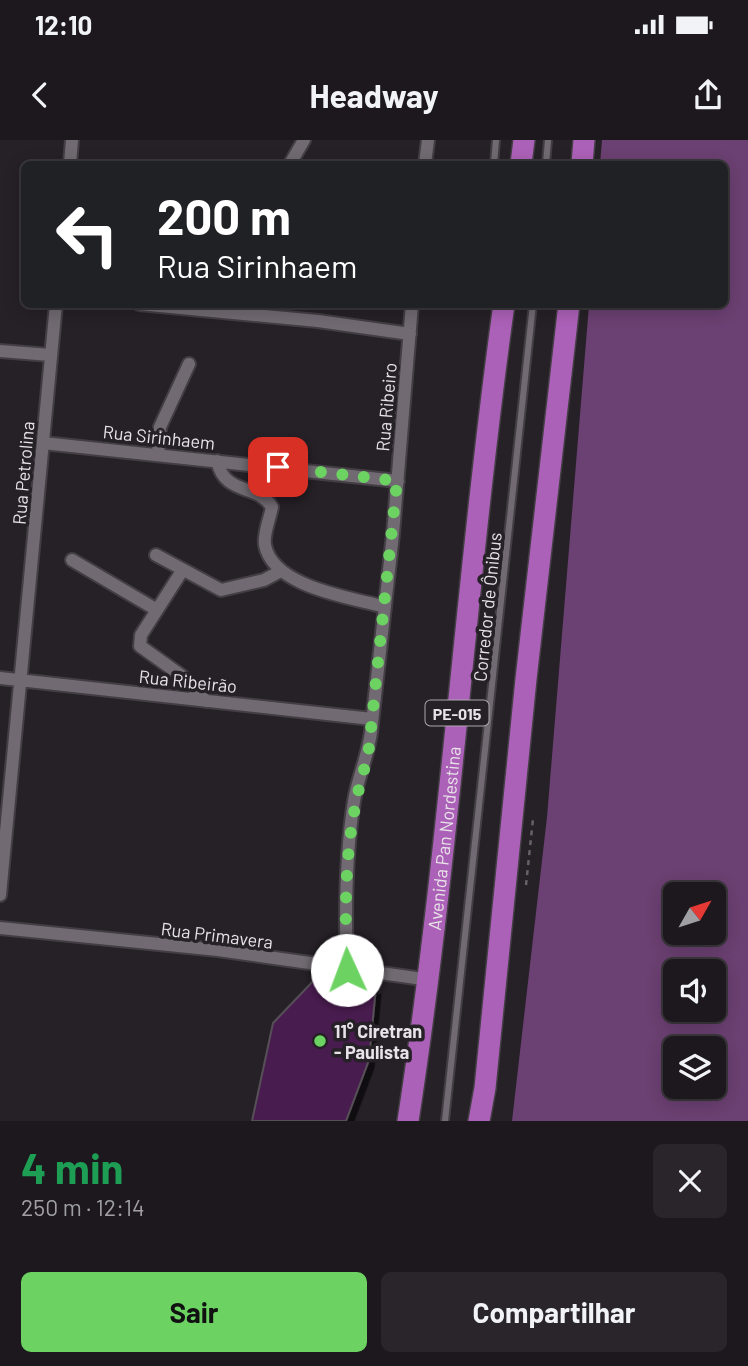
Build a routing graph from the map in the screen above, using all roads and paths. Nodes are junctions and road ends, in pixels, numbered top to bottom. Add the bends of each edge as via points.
1 (72, 140) edge
2 (304, 140) edge
3 (428, 140) edge
4 (496, 140) edge
5 (524, 140) edge
6 (548, 140) edge
7 (584, 140) edge
8 (70, 161) edge
9 (292, 161) edge
10 (425, 161) edge
11 (494, 161) edge
12 (521, 161) edge
13 (546, 161) edge
14 (582, 161) edge
15 (56, 308) edge
16 (181, 308) edge
17 (412, 308) edge
18 (503, 308) edge
19 (533, 308) edge
20 (569, 308) edge
21 (410, 334) junction
22 (0, 351) edge
23 (50, 355) junction
24 (190, 364) dead end
25 (43, 443) junction
26 (159, 455) junction
27 (217, 461) junction
28 (397, 481) junction
29 (156, 555) dead end
30 (72, 559) dead end
31 (181, 570) junction
32 (279, 572) junction
33 (385, 607) junction
34 (157, 610) junction
35 (0, 678) edge
36 (21, 682) junction
37 (206, 701) junction
38 (372, 719) junction
39 (0, 895) edge
40 (0, 928) edge
41 (347, 970) junction
42 (430, 980) junction
43 (408, 1121) edge
44 (445, 1121) edge
45 (479, 1121) edge

1 - 8 street
2 - 9 street
3 - 10 street
4 - 11 lane
5 - 12 highway
6 - 13 lane
7 - 14 highway
15 - 23 street, Rua Petrolina
16 - 21 street
17 - 21 street, Rua Ribeiro
18 - 42 highway, Avenida Pan Nordestina / PE-015
19 - 44 lane, Corredor de Ônibus
20 - 45 highway
21 - 28 street, Rua Ribeiro
22 - 23 street
23 - 25 street, Rua Petrolina
24 - 26 street via 160,427
25 - 26 street, Rua Sirinhaem
25 - 36 street, Rua Petrolina
26 - 27 street, Rua Sirinhaem
27 - 28 street, Rua Sirinhaem
27 - 32 street via 220,474 236,487 266,498 272,507 264,542
28 - 33 street, Rua Ribeiro
29 - 31 street
30 - 34 street
31 - 32 street via 221,590
31 - 34 street
32 - 33 street
33 - 38 street, Rua Ribeiro
34 - 37 street via 141,635 140,646 182,676
35 - 36 street, Rua Ribeirão
36 - 37 street, Rua Ribeirão
36 - 39 street, Rua Petrolina
37 - 38 street, Rua Ribeirão
38 - 41 street, Rua Ribeiro via 348,849
40 - 41 street, Rua Primavera via 218,950
41 - 42 street, Rua Primavera
42 - 43 highway, Avenida Pan Nordestina / PE-015

